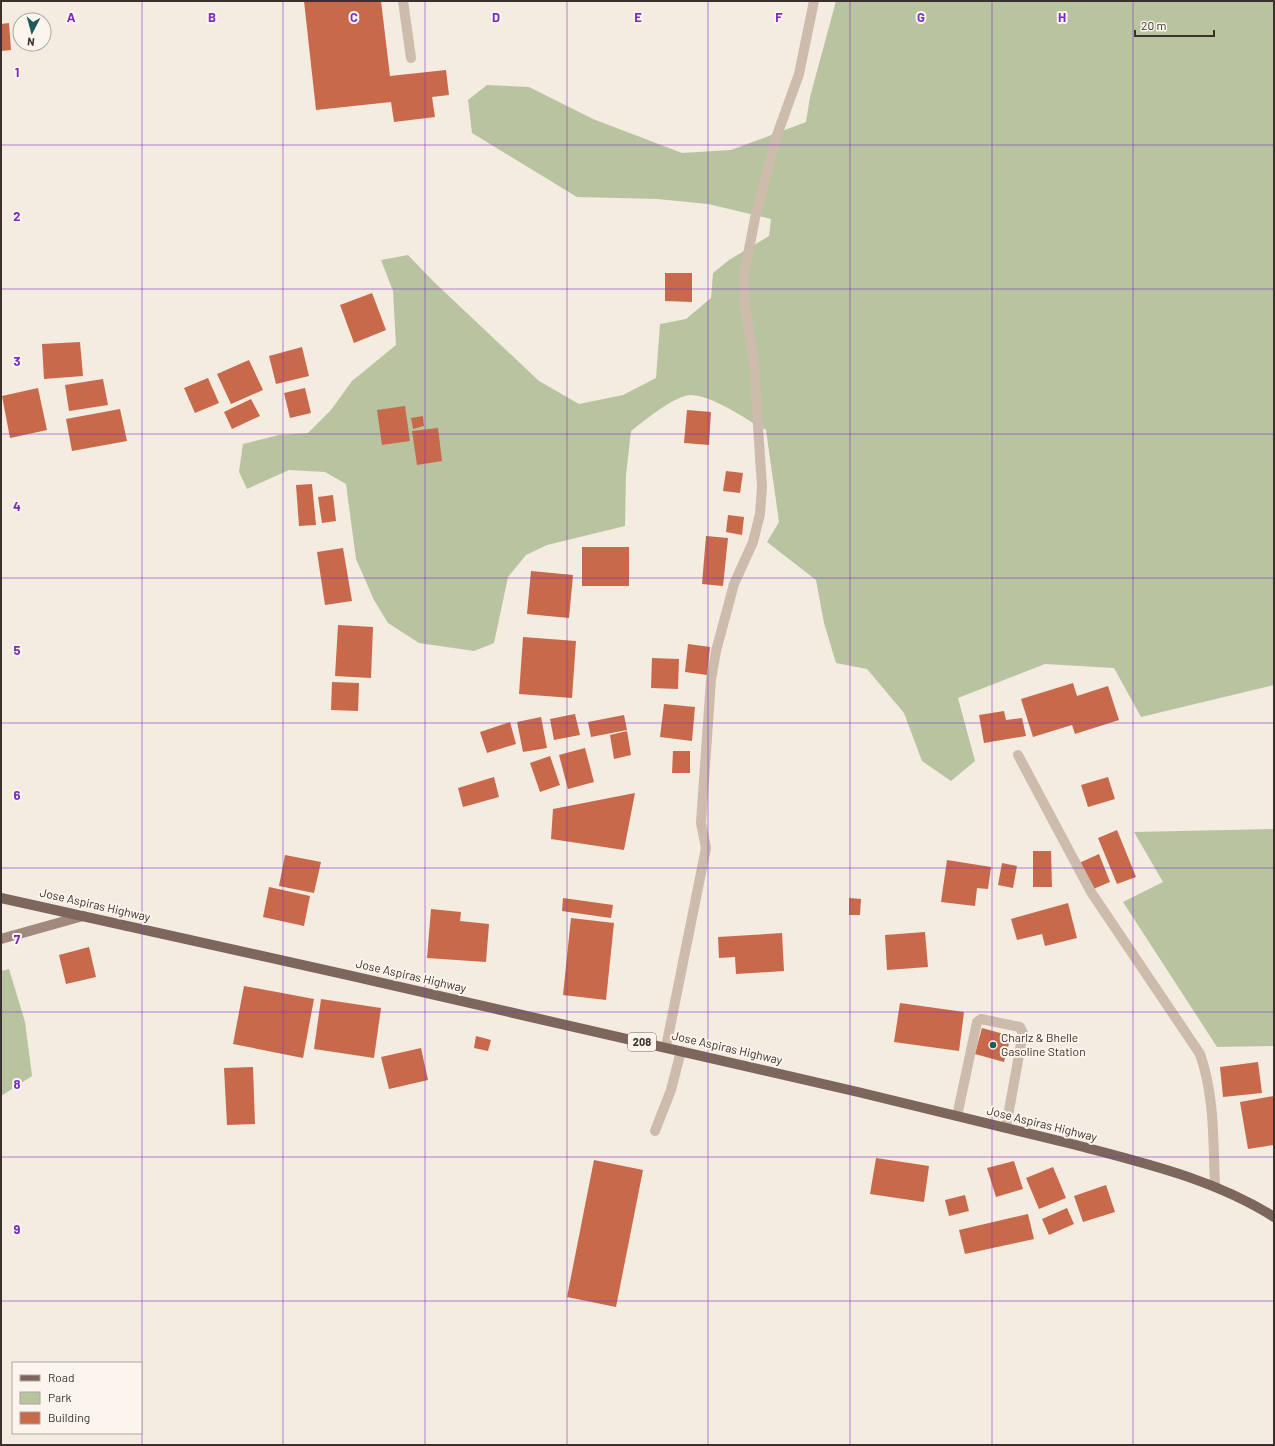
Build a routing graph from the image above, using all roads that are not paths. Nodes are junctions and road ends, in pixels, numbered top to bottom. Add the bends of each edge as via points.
1 (403, 1) edge
2 (814, 1) edge
3 (411, 58) dead end
4 (1018, 755) dead end
5 (1, 898) edge
6 (83, 916) junction
7 (1, 939) edge
8 (666, 1047) junction
9 (681, 1051) junction
10 (957, 1116) junction
11 (1006, 1128) junction
12 (655, 1131) dead end
13 (1214, 1186) junction
14 (1274, 1217) edge

1 - 3 street
2 - 8 street via 799,74 776,138 755,218 744,275 745,307 754,364 762,487 760,514 753,542 734,584 716,650 711,680 701,823 706,848
4 - 13 street via 1091,892 1200,1054 1207,1075 1211,1103
5 - 6 main road, Jose Aspiras Highway / 208
6 - 7 main road
6 - 8 main road, Jose Aspiras Highway / 208
8 - 9 main road, Jose Aspiras Highway / 208
9 - 10 main road, Jose Aspiras Highway / 208
9 - 12 street via 671,1090
10 - 11 main road, Jose Aspiras Highway / 208
10 - 11 street via 977,1022 982,1018 1020,1027 1023,1033
11 - 13 main road, Jose Aspiras Highway / 208 via 1154,1165
13 - 14 main road, Jose Aspiras Highway / 208

